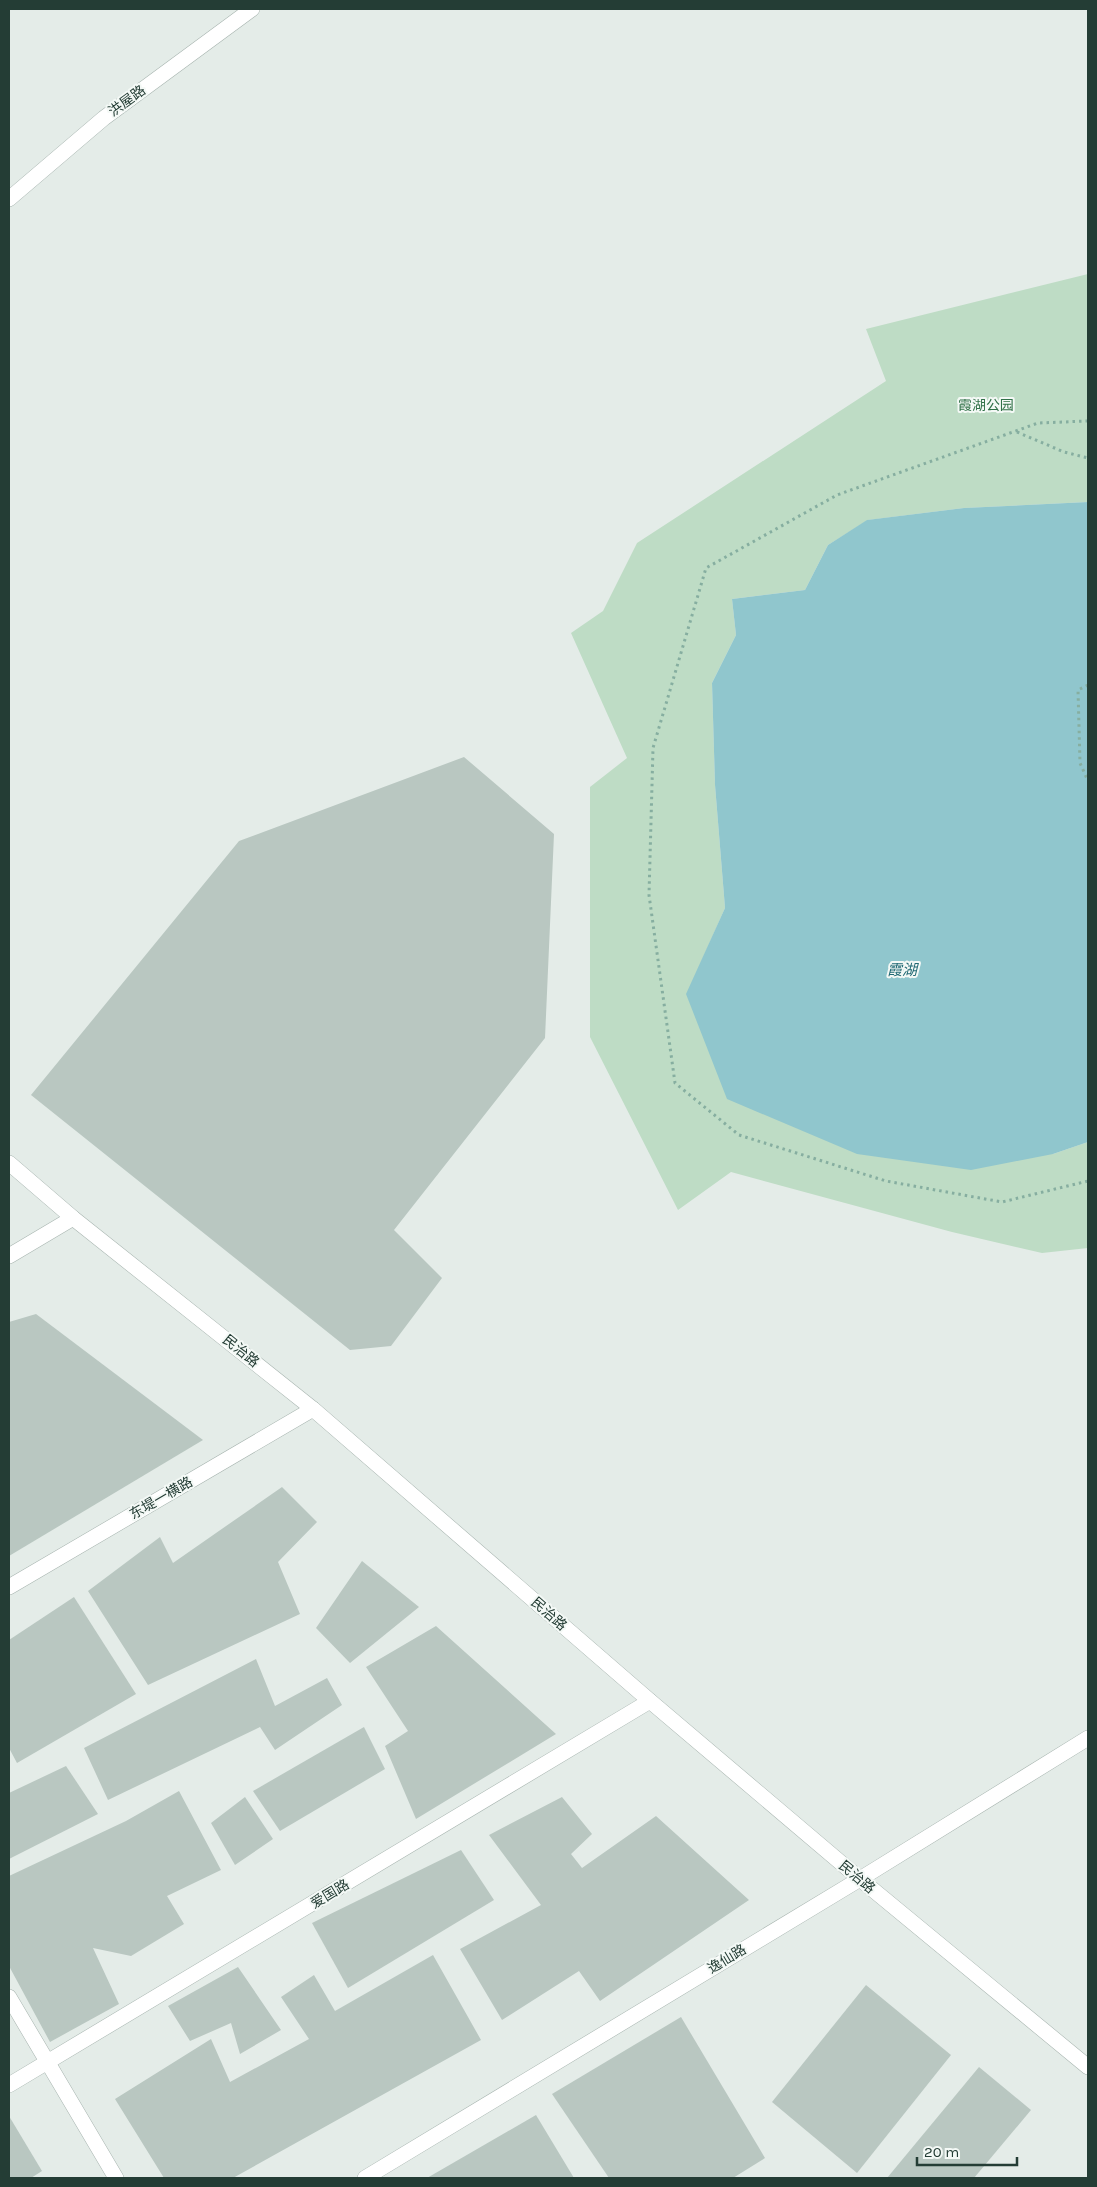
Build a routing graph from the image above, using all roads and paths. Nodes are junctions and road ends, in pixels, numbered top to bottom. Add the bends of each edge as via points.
1 (252, 9) edge
2 (9, 200) edge
3 (1088, 421) edge
4 (1015, 431) junction
5 (1088, 458) edge
6 (1088, 684) edge
7 (1088, 781) edge
8 (9, 1163) edge
9 (1088, 1181) edge
10 (73, 1218) junction
11 (9, 1256) edge
12 (313, 1409) junction
13 (9, 1587) edge
14 (650, 1701) junction
15 (1088, 1738) edge
16 (860, 1879) junction
17 (9, 1997) edge
18 (47, 2063) junction
19 (1088, 2067) edge
20 (9, 2085) edge
21 (116, 2178) edge
22 (365, 2178) edge

1 - 2 street, 洪屋路 via 104,118
3 - 4 path via 1038,423
4 - 5 path via 1064,452
4 - 9 path via 837,495 706,568 653,748 649,895 675,1082 739,1134 886,1181 1002,1202
6 - 7 path via 1078,690 1080,763
8 - 10 street, 民治路
10 - 11 street
10 - 12 street, 民治路
12 - 13 street, 东堤一横路
12 - 14 street, 民治路
14 - 16 street, 民治路
14 - 18 street, 爱国路
15 - 16 street, 逸仙路
16 - 19 street, 民治路
16 - 22 street, 逸仙路
17 - 18 street
18 - 20 street, 爱国路
18 - 21 street

